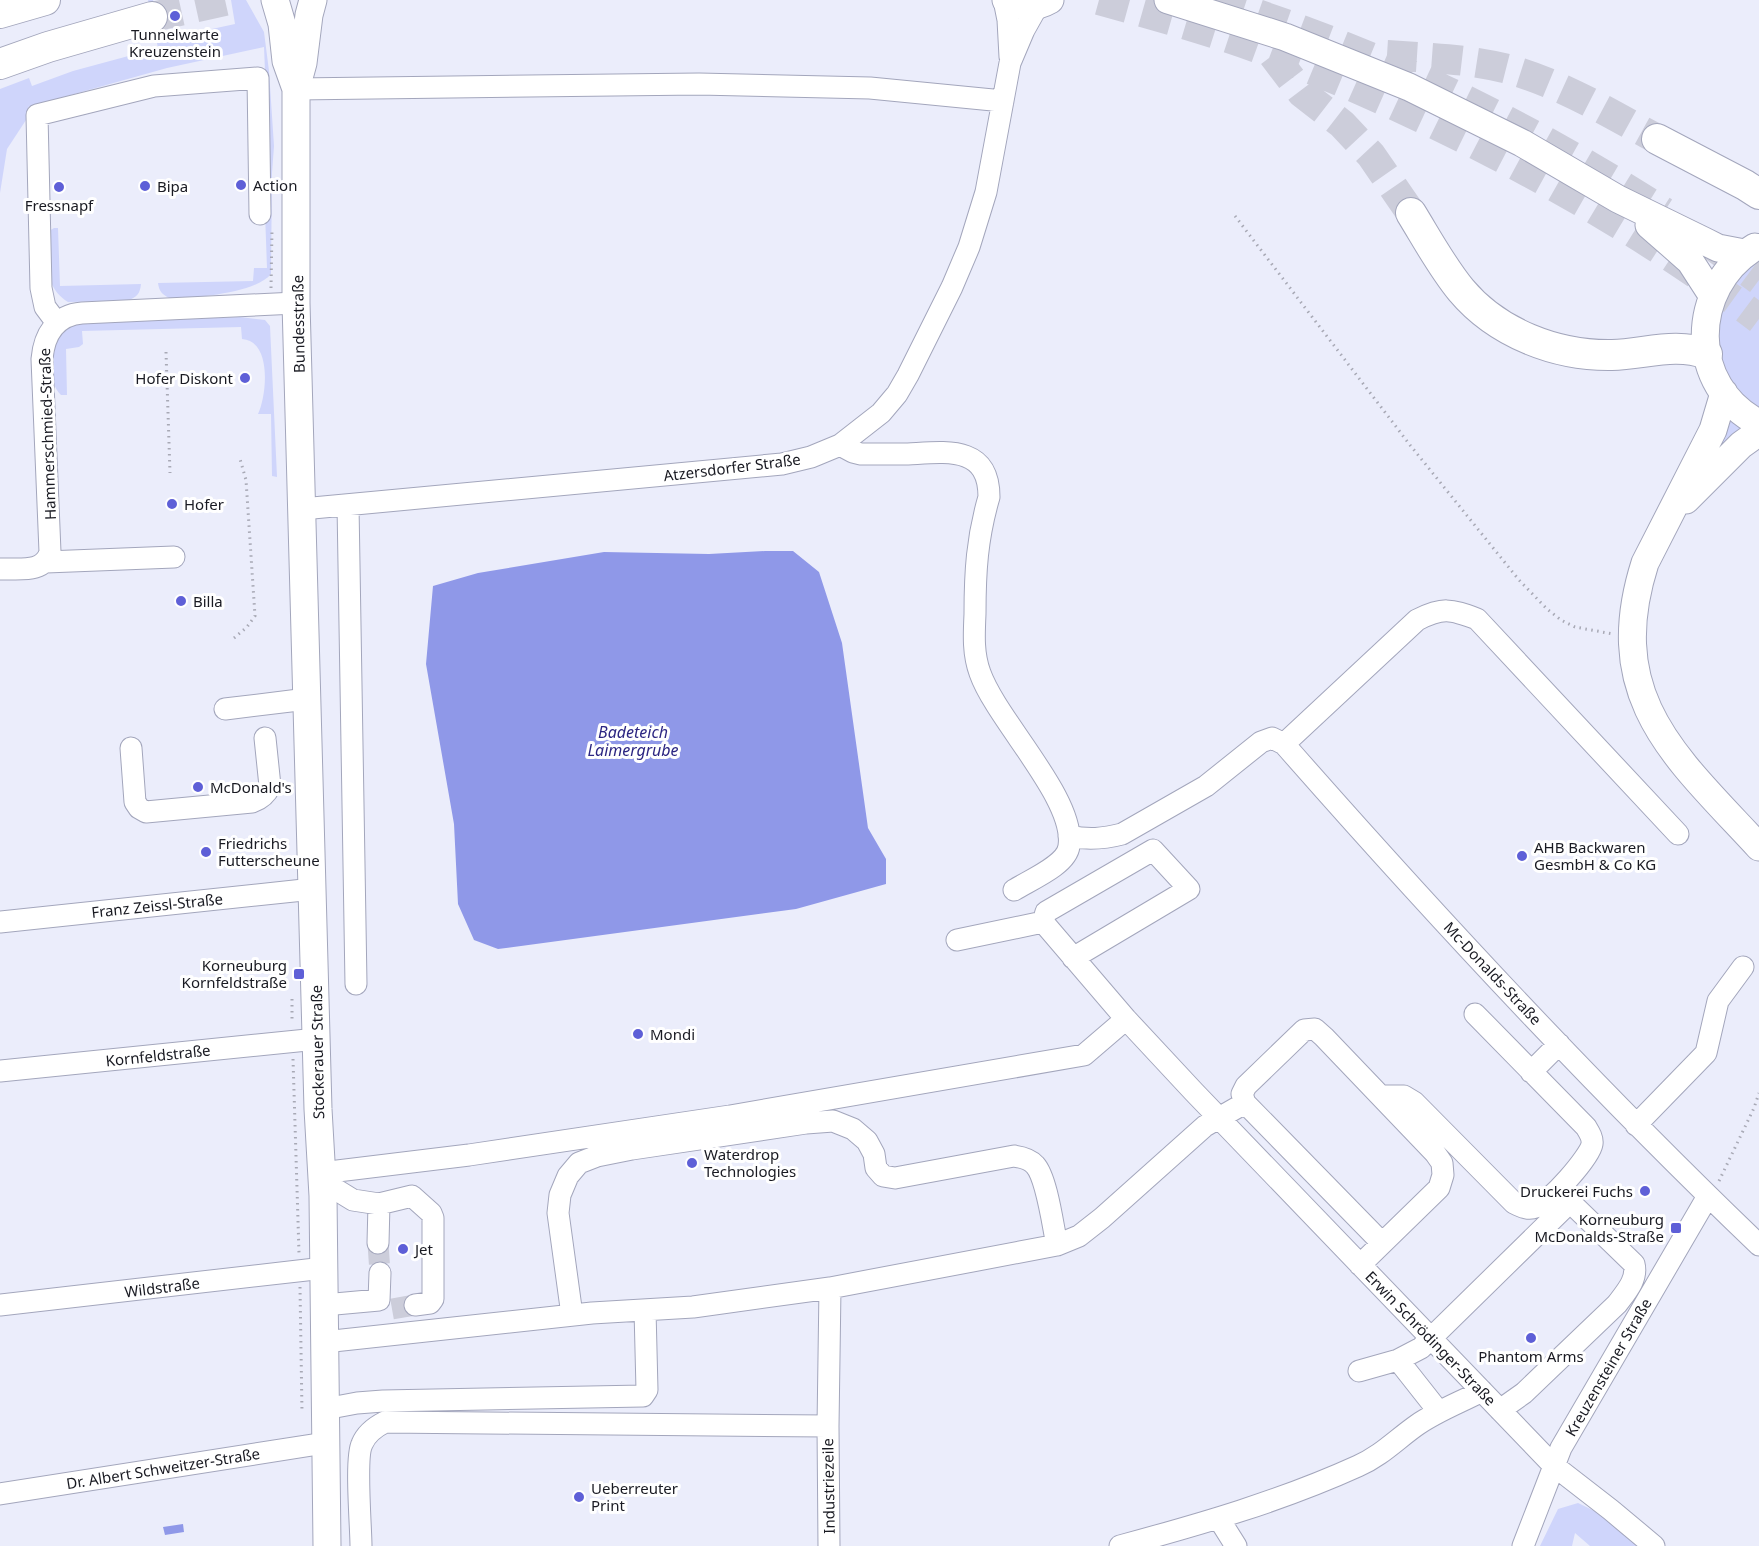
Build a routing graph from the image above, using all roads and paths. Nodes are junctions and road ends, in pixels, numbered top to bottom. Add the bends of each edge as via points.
1 (45, 0) edge
2 (275, 0) edge
3 (313, 0) edge
4 (1005, 0) edge
5 (1168, 0) edge
6 (1044, 3) edge
7 (0, 13) edge
8 (152, 17) tunnel mouth
9 (6, 60) edge
10 (1010, 63) junction
11 (296, 89) junction
12 (1003, 101) junction
13 (1657, 139) tunnel mouth
14 (1759, 194) edge
15 (1618, 199) junction
16 (1411, 213) tunnel mouth
17 (260, 214) dead end
18 (1235, 216) dead end
19 (1752, 249) edge
20 (1713, 294) junction
21 (296, 303) junction
22 (57, 323) junction
23 (166, 352) dead end
24 (1707, 354) junction
25 (1724, 393) junction
26 (1759, 423) edge
27 (1759, 432) edge
28 (840, 446) junction
29 (240, 459) dead end
30 (170, 473) dead end
31 (348, 505) junction
32 (302, 509) junction
33 (1667, 520) junction
34 (174, 556) dead end
35 (304, 559) joint
36 (45, 562) junction
37 (0, 569) edge
38 (1632, 636) junction
39 (234, 638) dead end
40 (307, 699) junction
41 (225, 709) dead end
42 (265, 738) dead end
43 (1284, 744) junction
44 (131, 748) dead end
45 (1678, 834) dead end
46 (1069, 836) junction
47 (1759, 847) edge
48 (314, 889) junction
49 (1014, 890) dead end
50 (0, 922) edge
51 (1043, 922) junction
52 (957, 940) dead end
53 (1073, 958) junction
54 (1743, 967) dead end
55 (356, 984) dead end
56 (1475, 1014) dead end
57 (1126, 1019) junction
58 (317, 1039) junction
59 (1559, 1044) junction
60 (0, 1071) edge
61 (1531, 1072) junction
62 (1759, 1093) edge
63 (1381, 1096) junction
64 (1245, 1102) junction
65 (1219, 1118) junction
66 (1636, 1125) junction
67 (321, 1177) junction
68 (1565, 1196) junction
69 (1708, 1196) junction
70 (379, 1204) junction
71 (378, 1243) tunnel mouth
72 (1382, 1243) junction
73 (1057, 1245) junction
74 (1759, 1245) edge
75 (1360, 1265) junction
76 (324, 1268) junction
77 (380, 1273) tunnel mouth
78 (830, 1288) junction
79 (1629, 1288) junction
80 (1648, 1299) junction
81 (0, 1305) edge
82 (324, 1305) junction
83 (415, 1305) tunnel mouth
84 (645, 1310) junction
85 (572, 1315) junction
86 (1431, 1339) junction
87 (324, 1342) junction
88 (1398, 1360) junction
89 (1359, 1371) dead end
90 (1482, 1391) junction
91 (575, 1399) junction
92 (325, 1409) junction
93 (1500, 1410) junction
94 (1439, 1412) junction
95 (576, 1423) junction
96 (828, 1426) junction
97 (325, 1443) junction
98 (1553, 1465) junction
99 (0, 1494) edge
100 (1219, 1519) junction
101 (327, 1546) edge
102 (361, 1546) edge
103 (829, 1546) edge
104 (1120, 1546) edge
105 (1236, 1546) edge
106 (1523, 1546) edge
107 (1654, 1546) edge

1 - 7 highway
2 - 11 main road via 286,62
3 - 11 main road
4 - 6 main road via 1019,6
4 - 10 street, Atzersdorfer Straße
5 - 15 main road via 1285,37 1409,87 1522,143
6 - 10 street, Atzersdorfer Straße via 1024,30
8 - 9 highway
10 - 12 street, Atzersdorfer Straße
11 - 12 street via 699,84 870,88
11 - 21 main road, Bundesstraße
12 - 28 street, Atzersdorfer Straße via 981,210 952,288 897,394 881,413
13 - 14 highway
15 - 19 main road via 1718,248
15 - 20 main road via 1690,261
16 - 24 highway via 1462,291 1486,314 1535,342 1611,355 1676,347
17 - 22 street via 258,78 154,86 37,115 41,288 45,307
18 - 38 path via 1410,445 1533,595 1575,627
19 - 20 main road via 1721,279
20 - 24 main road via 1707,314
21 - 22 street via 74,313
21 - 32 main road, Bundesstraße
22 - 36 street, Hammerschmied-Straße via 46,336 42,359 51,545
23 - 30 path
24 - 25 main road
25 - 26 main road
25 - 33 main road via 1713,430
27 - 33 main road via 1741,444
28 - 31 street, Atzersdorfer Straße via 782,464
28 - 46 street via 861,454 949,452 968,457 984,471 989,497 975,562 974,654 989,693 1063,807
29 - 39 path via 246,480 255,616
31 - 32 street, Atzersdorfer Straße
31 - 55 street
32 - 35 main road, Bundesstraße
33 - 38 main road via 1638,585
34 - 36 street
35 - 40 main road, Stockerauer Straße
36 - 37 street via 38,567
38 - 47 main road via 1641,692 1662,737 1680,762
40 - 41 street
40 - 48 main road, Stockerauer Straße
42 - 44 street via 270,786 261,799 146,812 135,802
43 - 45 street via 1417,620 1435,611 1454,610 1478,619
43 - 46 street via 1272,738 1261,742 1206,786 1122,834 1086,840
43 - 59 street, Mc-Donalds-Straße
46 - 49 street via 1066,855 1059,863
48 - 50 street, Franz Zeissl-Straße
48 - 58 main road, Stockerauer Straße
51 - 52 street
51 - 53 street, Erwin Schrödinger-Straße
51 - 53 street via 1046,912 1153,850 1189,890
53 - 57 street, Erwin Schrödinger-Straße
54 - 66 street via 1718,1001 1707,1053
56 - 61 street
57 - 65 street, Erwin Schrödinger-Straße
57 - 67 street via 1084,1054 730,1116
58 - 60 street, Kornfeldstraße
58 - 67 main road, Stockerauer Straße
59 - 61 street
59 - 66 street, Mc-Donalds-Straße
61 - 68 street via 1591,1136 1592,1145
62 - 69 path via 1722,1178
63 - 64 street via 1315,1029 1304,1030 1246,1086 1242,1094
63 - 68 street via 1404,1096 1414,1102 1514,1203 1525,1209
63 - 72 street via 1435,1152 1442,1162 1443,1175 1439,1188
64 - 65 street
64 - 72 street
65 - 73 street via 1087,1230
65 - 75 street, Erwin Schrödinger-Straße
66 - 69 street, Mc-Donalds-Straße
67 - 70 street via 352,1200
67 - 76 main road, Stockerauer Straße
68 - 79 street via 1634,1264 1636,1271
68 - 86 street
69 - 74 street, Mc-Donalds-Straße
69 - 80 street, Kreuzensteiner Straße
70 - 71 street
70 - 83 street via 412,1196 432,1216 433,1299 430,1304
72 - 75 street
73 - 78 street
73 - 85 street via 1042,1177 1024,1158 1014,1156 896,1178 883,1176 876,1168 867,1141 853,1129 833,1121 806,1123 632,1149 579,1163 560,1195 558,1213
75 - 86 street, Erwin Schrödinger-Straße
76 - 81 street, Wildstraße
76 - 82 main road, Stockerauer Straße
77 - 82 street via 386,1304
78 - 84 street
78 - 96 street, Industriezeile
79 - 80 street
79 - 93 street via 1524,1393
80 - 98 street, Kreuzensteiner Straße
82 - 87 main road, Stockerauer Straße
84 - 85 street
84 - 91 street via 647,1390 643,1396
85 - 87 street
86 - 88 street
86 - 90 street, Erwin Schrödinger-Straße
87 - 92 main road, Stockerauer Straße
88 - 89 street
88 - 94 street
90 - 93 street, Erwin Schrödinger-Straße
90 - 94 street
91 - 92 street via 382,1401
91 - 95 street
92 - 97 main road, Stockerauer Straße
93 - 98 street, Erwin Schrödinger-Straße
94 - 100 street via 1359,1466
95 - 96 street
95 - 102 street via 385,1422 375,1426 359,1451
96 - 103 street, Industriezeile
97 - 99 street, Dr. Albert Schweitzer-Straße
97 - 101 main road, Stockerauer Straße
98 - 106 street, Kreuzensteiner Straße
98 - 107 street, Erwin Schrödinger-Straße
100 - 104 street
100 - 105 street

